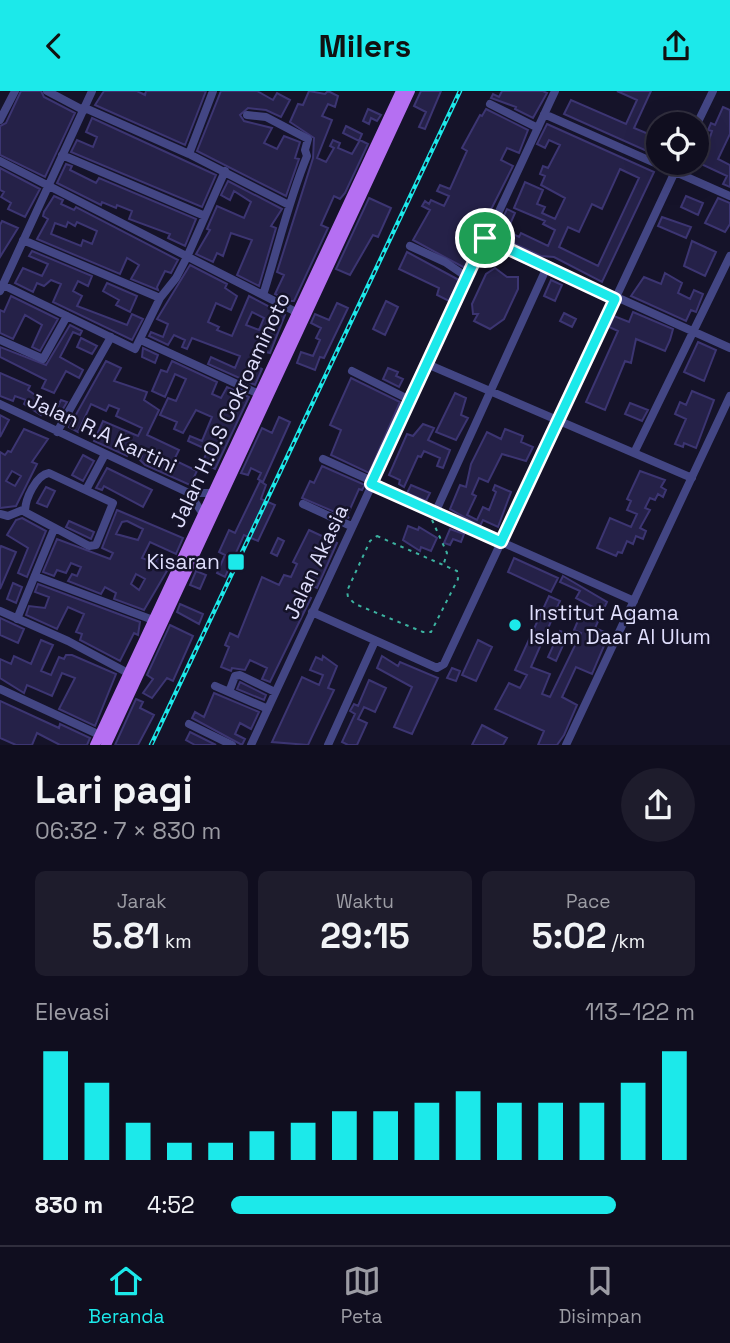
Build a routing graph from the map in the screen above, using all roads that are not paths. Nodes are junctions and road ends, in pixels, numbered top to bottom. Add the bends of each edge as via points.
1 (15, 91) edge
2 (47, 91) edge
3 (92, 91) edge
4 (202, 91) edge
5 (401, 91) edge
6 (410, 91) edge
7 (555, 91) edge
8 (713, 91) edge
9 (212, 93) edge
10 (490, 104) dead end
11 (84, 109) junction
12 (703, 112) edge
13 (544, 114) junction
14 (247, 115) dead end
15 (0, 120) edge
16 (538, 128) junction
17 (189, 154) junction
18 (62, 155) junction
19 (646, 155) edge
20 (0, 161) edge
21 (225, 171) junction
22 (673, 175) edge
23 (692, 175) edge
24 (48, 185) junction
25 (730, 195) edge
26 (289, 205) junction
27 (205, 216) junction
28 (485, 238) junction
29 (23, 240) junction
30 (410, 246) dead end
31 (730, 256) edge
32 (187, 257) junction
33 (547, 267) junction
34 (467, 277) junction
35 (1, 288) edge
36 (263, 295) junction
37 (160, 298) junction
38 (615, 299) junction
39 (301, 315) junction
40 (67, 316) junction
41 (695, 330) junction
42 (111, 338) junction
43 (0, 340) edge
44 (141, 340) junction
45 (730, 348) edge
46 (427, 364) junction
47 (352, 371) dead end
48 (490, 391) junction
49 (259, 394) junction
50 (730, 396) edge
51 (410, 400) junction
52 (0, 404) edge
53 (558, 421) junction
54 (57, 432) junction
55 (634, 453) junction
56 (104, 456) junction
57 (323, 459) dead end
58 (692, 478) junction
59 (372, 482) junction
60 (87, 488) junction
61 (189, 493) junction
62 (213, 493) junction
63 (303, 504) dead end
64 (25, 509) junction
65 (435, 513) junction
66 (0, 514) edge
67 (203, 514) junction
68 (351, 526) junction
69 (54, 529) junction
70 (501, 542) junction
71 (35, 576) junction
72 (634, 601) junction
73 (0, 611) edge
74 (312, 612) junction
75 (18, 619) junction
76 (153, 620) junction
77 (375, 641) junction
78 (128, 673) junction
79 (215, 686) dead end
80 (0, 689) edge
81 (229, 692) junction
82 (275, 692) junction
83 (268, 709) junction
84 (189, 724) dead end
85 (102, 741) edge
86 (232, 744) edge
87 (254, 744) edge
88 (328, 744) edge
89 (566, 744) edge

1 - 15 street
2 - 11 street
3 - 11 street
4 - 9 street
5 - 39 main road, Jalan H.O.S Cokroaminoto
6 - 39 main road, Jalan H.O.S Cokroaminoto
7 - 13 street, Jalan Akasia
8 - 12 street
9 - 17 street
10 - 16 street
11 - 17 street
11 - 18 street
13 - 16 street, Jalan Akasia
13 - 19 street
14 - 26 street via 266,117 308,138 307,156
16 - 28 street, Jalan Akasia
17 - 21 street
18 - 24 street
18 - 27 street
20 - 24 street
21 - 26 street
21 - 27 street
22 - 38 street
23 - 25 street
24 - 29 street
24 - 32 street
26 - 36 street
27 - 32 street
28 - 33 street
28 - 34 street, Jalan Akasia
29 - 35 street
29 - 37 street
30 - 34 street
31 - 41 street
32 - 36 street
32 - 37 street
33 - 38 street
33 - 48 street
34 - 46 street, Jalan Akasia
35 - 40 street
36 - 39 street
37 - 44 street
38 - 41 street
38 - 53 street
39 - 49 main road, Jalan H.O.S Cokroaminoto
39 - 85 main road, Jalan H.O.S Cokroaminoto
40 - 42 street
40 - 43 street via 43,359
41 - 45 street
41 - 55 street
42 - 44 street via 135,349
42 - 54 street
44 - 49 street
46 - 48 street
46 - 51 street, Jalan Akasia
47 - 51 street
48 - 53 street
48 - 65 street
49 - 62 main road, Jalan H.O.S Cokroaminoto
50 - 58 street
51 - 59 street, Jalan Akasia
52 - 54 street, Jalan R.A Kartini
53 - 55 street
53 - 70 street
54 - 56 street, Jalan R.A Kartini
55 - 58 street
56 - 60 street
56 - 61 street, Jalan R.A Kartini
57 - 59 street
58 - 72 street
59 - 65 street
59 - 68 street, Jalan Akasia
60 - 64 street via 46,473 39,477
60 - 69 street via 113,503 96,545
61 - 62 street
61 - 67 street
62 - 67 main road, Jalan H.O.S Cokroaminoto
63 - 68 street
64 - 66 street via 8,516
64 - 69 street
65 - 70 street
67 - 76 main road, Jalan H.O.S Cokroaminoto
68 - 74 street, Jalan Akasia
69 - 71 street
70 - 72 street
70 - 77 street via 444,664 437,668
71 - 75 street
71 - 76 street
72 - 89 street
73 - 75 street
74 - 77 street
74 - 82 street, Jalan Akasia
75 - 78 street
76 - 78 main road, Jalan H.O.S Cokroaminoto
77 - 88 street
78 - 85 main road, Jalan H.O.S Cokroaminoto
79 - 81 street
80 - 85 street
81 - 82 street via 235,676 240,675
81 - 83 street
82 - 83 street, Jalan Akasia
83 - 87 street, Jalan Akasia
84 - 86 street

